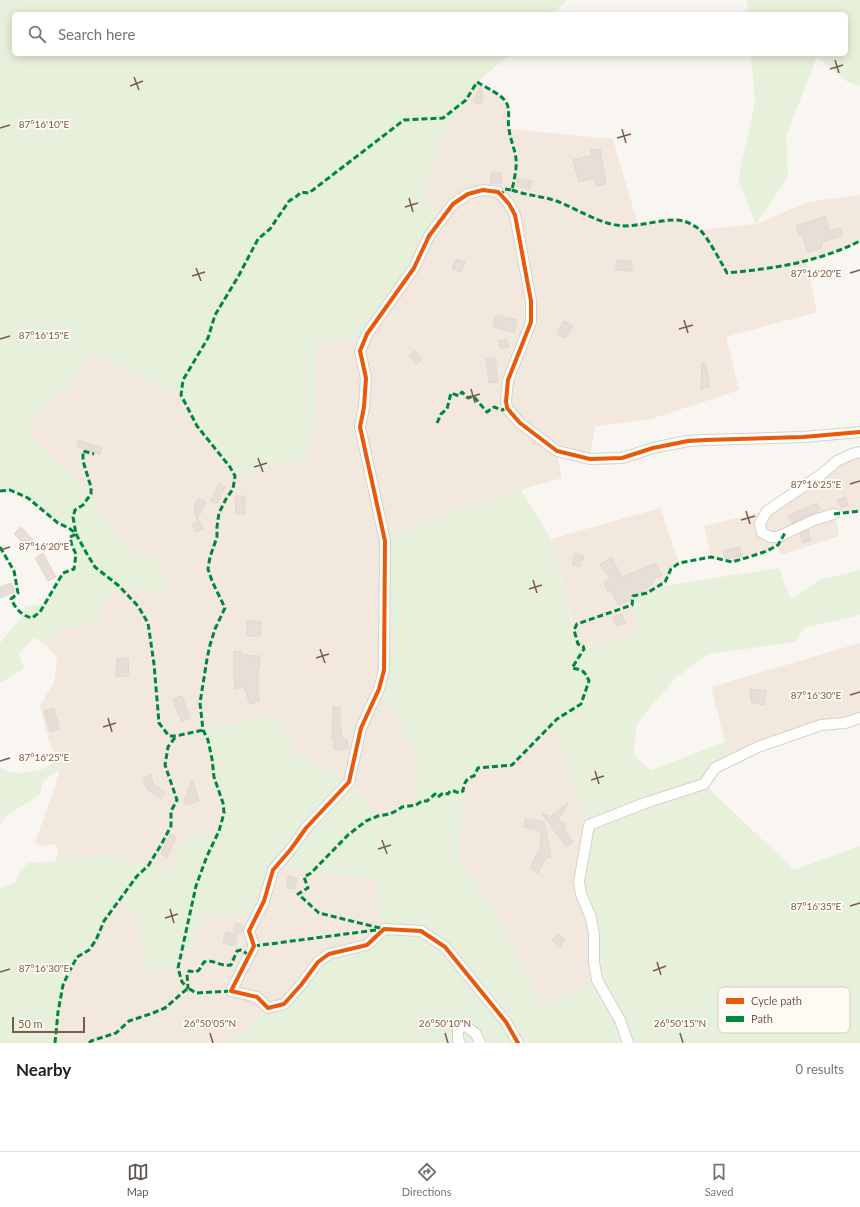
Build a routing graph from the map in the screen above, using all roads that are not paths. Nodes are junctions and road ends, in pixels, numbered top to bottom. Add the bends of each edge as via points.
1 (860, 432) edge
2 (860, 452) edge
3 (834, 514) dead end
4 (860, 718) edge
5 (460, 1043) edge
6 (480, 1043) edge
7 (518, 1043) edge
8 (628, 1043) edge

1 - 7 street via 803,437 688,441 622,458 590,459 557,451 520,423 507,408 508,380 531,322 531,301 515,215 498,192 483,190 468,194 453,204 429,236 414,268 367,334 360,351 366,378 360,427 385,541 384,670 379,689 361,728 349,782 306,828 273,870 264,901 249,931 254,946 231,991 257,997 268,1008 284,1004 318,962 329,954 367,945 384,929 421,931 445,947 506,1022
2 - 3 street via 837,461 767,511 760,523 762,533 778,537 814,520
4 - 8 street via 845,723 821,725 758,748 715,768 704,784 589,825 579,882 581,894 591,918 597,980 620,1020
5 - 6 street via 458,1030 465,1025 476,1034

